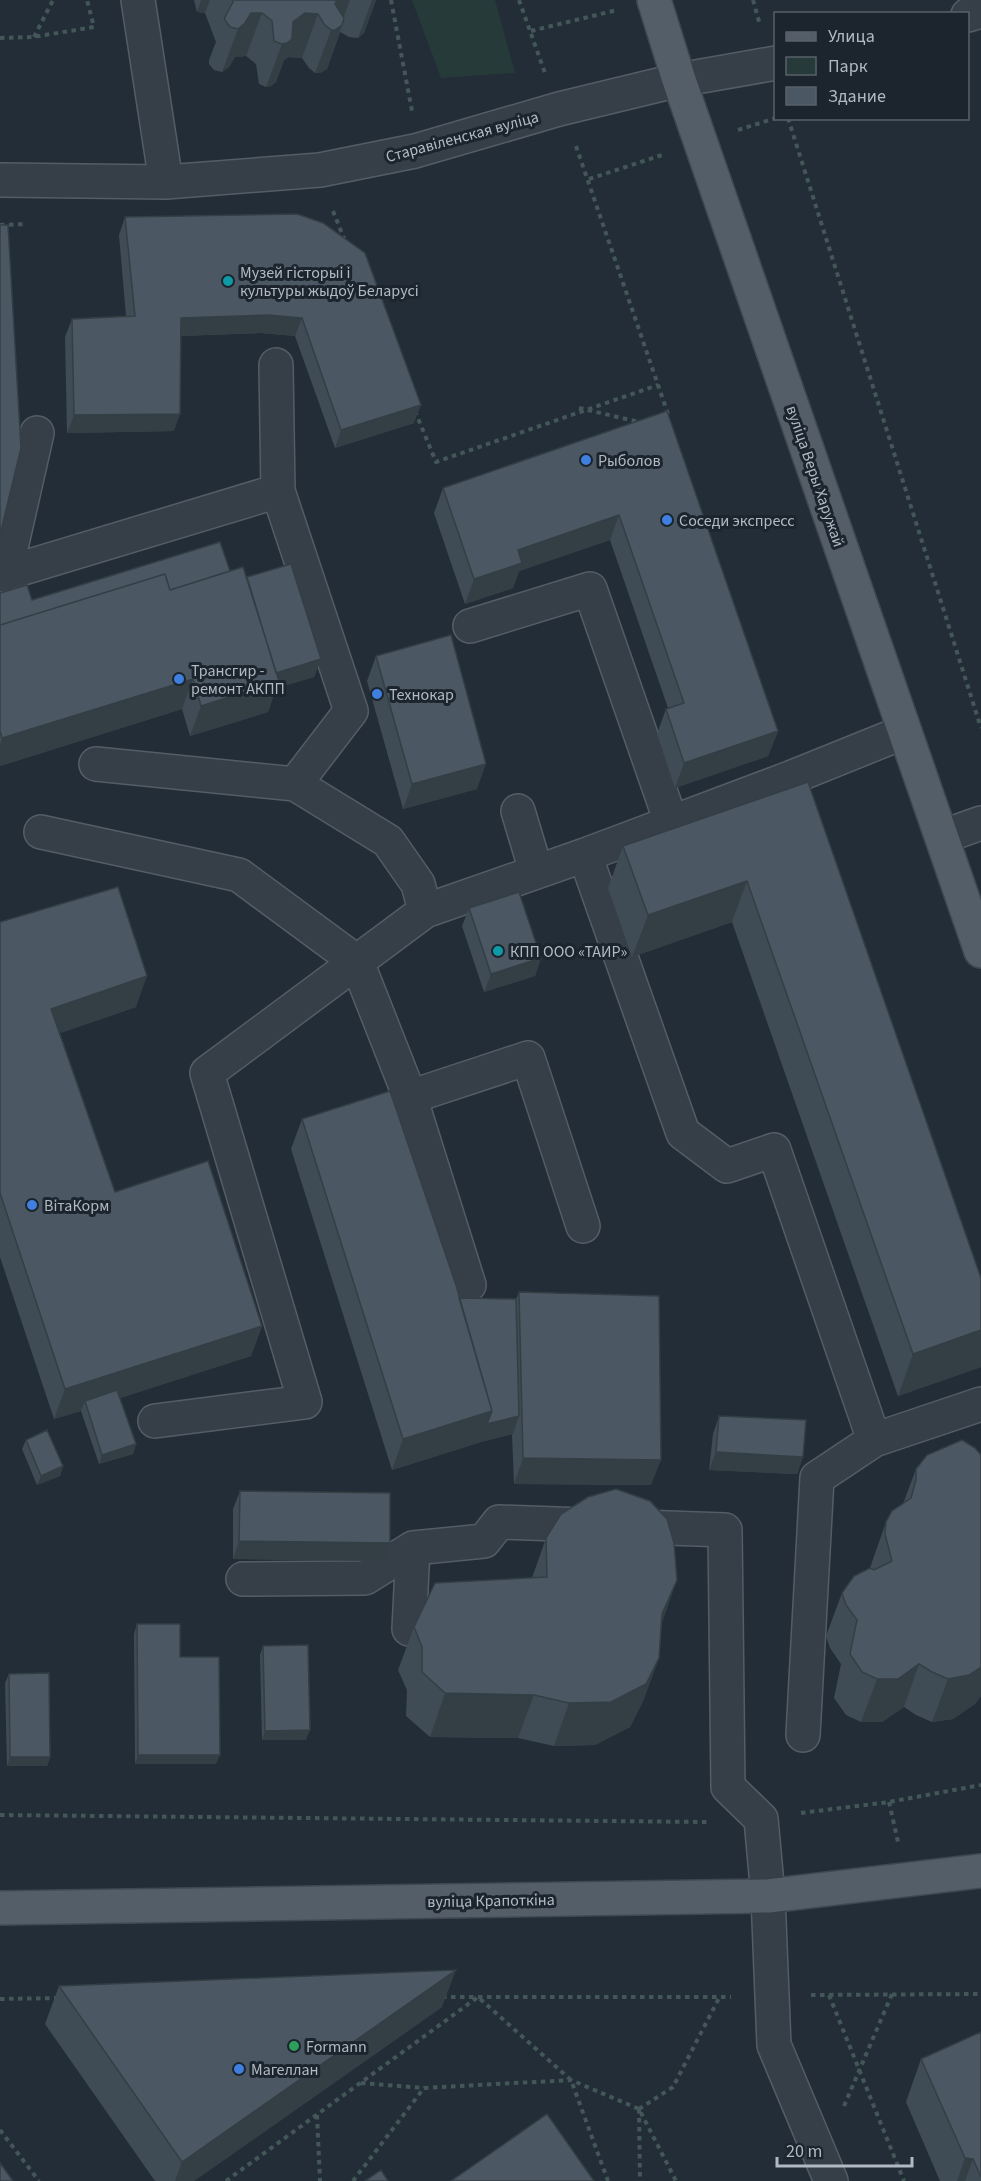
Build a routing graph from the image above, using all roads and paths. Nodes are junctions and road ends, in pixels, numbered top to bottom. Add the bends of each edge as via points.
1 (53, 0) edge
2 (87, 0) edge
3 (138, 0) edge
4 (391, 0) edge
5 (519, 0) edge
6 (639, 4) edge
7 (530, 31) junction
8 (33, 37) junction
9 (0, 38) edge
10 (774, 63) edge
11 (548, 80) dead end
12 (679, 80) junction
13 (774, 119) edge
14 (789, 120) edge
15 (414, 122) dead end
16 (735, 131) dead end
17 (664, 154) dead end
18 (589, 179) dead end
19 (0, 180) edge
20 (166, 182) junction
21 (333, 211) dead end
22 (346, 244) edge
23 (276, 365) dead end
24 (658, 385) dead end
25 (414, 407) edge
26 (579, 408) dead end
27 (588, 409) junction
28 (641, 422) edge
29 (37, 433) dead end
30 (278, 491) junction
31 (2, 574) edge
32 (470, 626) dead end
33 (981, 728) edge
34 (904, 732) junction
35 (96, 764) dead end
36 (295, 784) junction
37 (518, 811) dead end
38 (671, 822) junction
39 (981, 823) edge
40 (41, 832) dead end
41 (942, 837) junction
42 (585, 855) junction
43 (536, 871) junction
44 (425, 911) junction
45 (981, 951) edge
46 (357, 962) junction
47 (410, 1097) junction
48 (583, 1226) dead end
49 (469, 1285) dead end
50 (981, 1404) edge
51 (155, 1421) dead end
52 (874, 1440) junction
53 (413, 1548) junction
54 (243, 1579) dead end
55 (409, 1629) dead end
56 (803, 1735) dead end
57 (981, 1785) edge
58 (0, 1815) edge
59 (761, 1819) junction
60 (981, 1871) edge
61 (768, 1896) junction
62 (0, 1908) edge
63 (892, 1994) junction
64 (981, 1994) edge
65 (770, 1995) junction
66 (829, 1995) junction
67 (430, 1997) edge
68 (478, 1997) junction
69 (0, 1998) edge
70 (60, 1998) dead end
71 (719, 1998) junction
72 (858, 2069) junction
73 (571, 2079) junction
74 (360, 2083) junction
75 (424, 2088) junction
76 (639, 2109) junction
77 (317, 2115) junction
78 (0, 2130) edge
79 (827, 2171) edge
80 (39, 2181) edge
81 (226, 2181) edge
82 (320, 2181) edge
83 (353, 2181) edge
84 (608, 2181) edge
85 (640, 2181) edge
86 (676, 2181) edge
87 (904, 2181) edge

1 - 8 path
2 - 8 path via 94,27
3 - 20 street
4 - 15 path
5 - 7 path
6 - 7 path
6 - 12 main road, вуліца Веры Харужай
7 - 11 path
8 - 9 path
10 - 12 street, Старавіленская вуліца
12 - 20 street, Старавіленская вуліца via 404,153 320,170
12 - 34 main road, вуліца Веры Харужай
13 - 16 path
14 - 33 path
17 - 18 path
19 - 20 street, Старавіленская вуліца
21 - 22 path
23 - 30 street
24 - 27 path
25 - 27 path via 436,462
26 - 27 path
27 - 28 path
29 - 31 street
30 - 31 street
30 - 36 street via 351,711
32 - 38 street via 590,589
34 - 38 street
34 - 41 main road, вуліца Веры Харужай
35 - 36 street
36 - 44 street via 388,841 418,884
37 - 43 street
38 - 42 street
39 - 41 street
40 - 46 street via 239,874
41 - 45 main road, вуліца Веры Харужай
42 - 43 street
42 - 52 street via 683,1133 727,1166 774,1150
43 - 44 street
44 - 46 street
46 - 47 street
46 - 51 street via 207,1073 305,1402
47 - 48 street via 528,1058
47 - 49 street
50 - 52 street
52 - 56 street via 817,1478
53 - 54 street via 364,1578
53 - 55 street
53 - 59 street via 484,1541 499,1522 725,1530 728,1787
57 - 59 path
58 - 59 path via 737,1823
59 - 61 street
60 - 61 main road, вуліца Крапоткіна
61 - 62 main road, вуліца Крапоткіна
61 - 65 street
63 - 64 path
63 - 66 path
63 - 72 path
65 - 66 path
65 - 71 path
65 - 79 street via 774,2045
66 - 72 path
67 - 68 path
68 - 71 path
68 - 73 path
68 - 74 path
69 - 70 path
71 - 76 path via 673,2087
72 - 79 path
72 - 87 path
73 - 75 path
73 - 76 path
73 - 84 path
74 - 75 path
74 - 77 path
75 - 83 path
76 - 85 path
76 - 86 path
77 - 81 path
77 - 82 path
78 - 80 path

